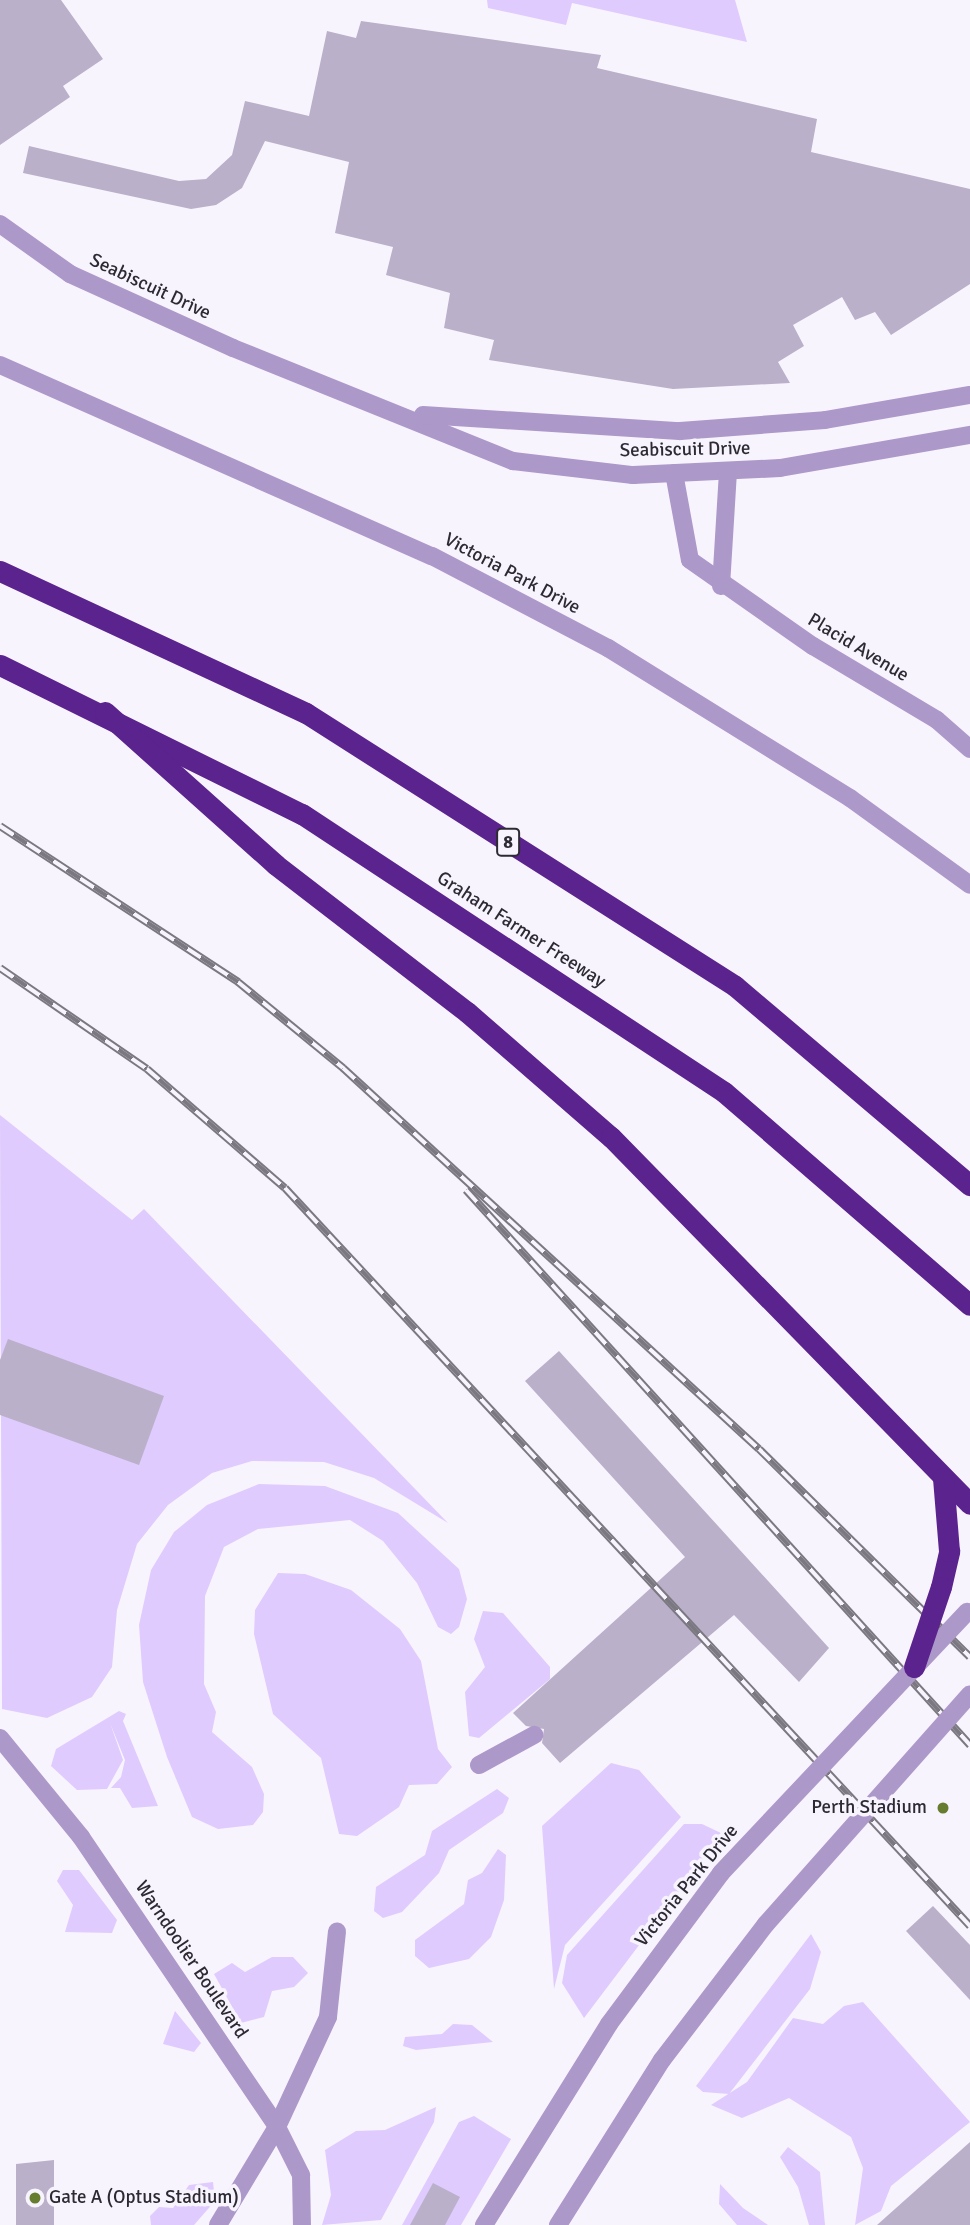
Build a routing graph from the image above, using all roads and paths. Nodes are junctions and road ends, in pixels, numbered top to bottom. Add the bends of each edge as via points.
1 (0, 224) edge
2 (0, 365) edge
3 (970, 395) edge
4 (409, 414) junction
5 (970, 435) edge
6 (728, 471) junction
7 (674, 473) junction
8 (0, 571) edge
9 (721, 586) junction
10 (0, 665) edge
11 (105, 712) junction
12 (970, 749) edge
13 (970, 885) edge
14 (970, 1185) edge
15 (970, 1305) edge
16 (943, 1478) junction
17 (970, 1504) edge
18 (969, 1611) edge
19 (914, 1667) junction
20 (970, 1693) edge
21 (534, 1735) dead end
22 (0, 1738) edge
23 (479, 1765) dead end
24 (337, 1931) dead end
25 (277, 2127) junction
26 (218, 2225) edge
27 (302, 2225) edge
28 (484, 2225) edge
29 (558, 2225) edge

1 - 4 street, Seabiscuit Drive via 83,279 233,348
2 - 13 street, Victoria Park Drive via 432,556 608,649 839,791
3 - 4 street, Seabiscuit Drive via 825,420 680,431
4 - 7 street, Seabiscuit Drive via 513,461
5 - 6 street, Seabiscuit Drive via 780,468
6 - 7 street, Seabiscuit Drive
6 - 9 street
7 - 9 street, Placid Avenue via 690,560
8 - 14 highway, 8 via 317,720 735,986
9 - 12 street, Placid Avenue via 937,720
10 - 11 highway, Graham Farmer Freeway
11 - 15 highway, Graham Farmer Freeway via 302,814 724,1092
11 - 16 highway via 276,865 467,1012 611,1137
16 - 17 highway
16 - 19 highway, bridge via 949,1540 941,1587
18 - 19 street, Victoria Park Drive, bridge
19 - 28 street, Victoria Park Drive, bridge via 721,1873 609,2024
20 - 29 street, bridge via 766,1924 662,2060
21 - 23 street
22 - 25 street, Warndoolier Boulevard via 81,1837
24 - 25 street via 328,2017
25 - 26 street
25 - 27 street, Warndoolier Boulevard via 301,2175

